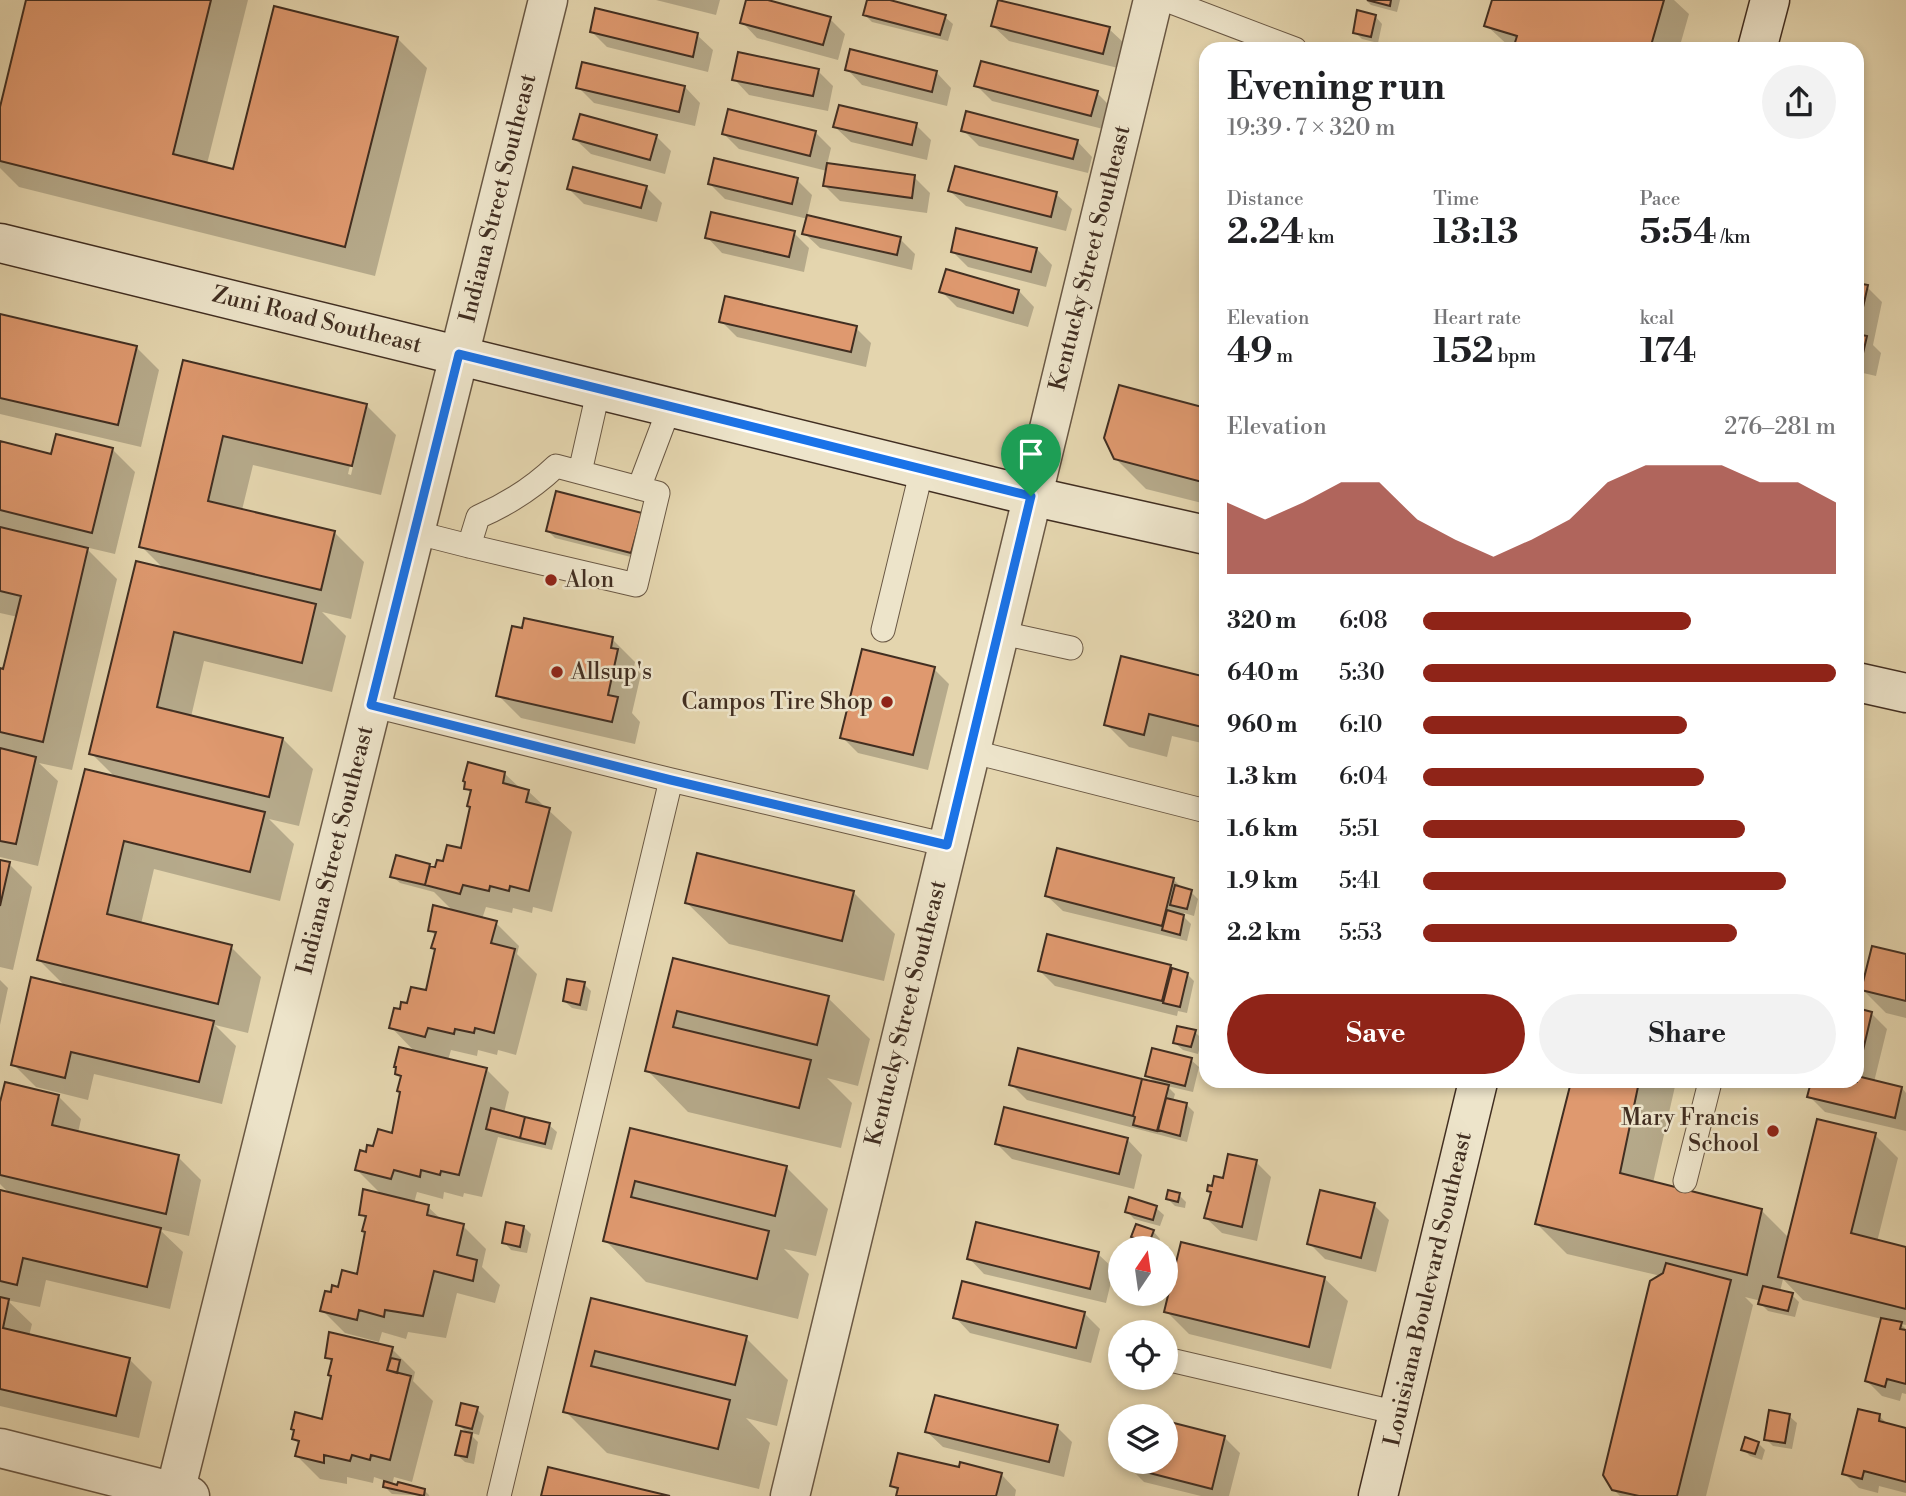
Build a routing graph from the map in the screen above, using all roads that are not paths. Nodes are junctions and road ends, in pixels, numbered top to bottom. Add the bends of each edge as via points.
1 (548, 0) edge
2 (1153, 0) edge
3 (1166, 0) edge
4 (1770, 0) edge
5 (1277, 42) edge
6 (1759, 42) edge
7 (0, 243) edge
8 (459, 354) junction
9 (599, 388) junction
10 (670, 406) junction
11 (922, 469) junction
12 (580, 472) junction
13 (639, 488) junction
14 (1031, 496) junction
15 (414, 532) junction
16 (1199, 533) edge
17 (470, 545) junction
18 (883, 630) dead end
19 (998, 632) junction
20 (1071, 648) dead end
21 (1864, 684) edge
22 (1906, 693) edge
23 (371, 705) junction
24 (970, 751) junction
25 (671, 780) junction
26 (1199, 809) edge
27 (947, 845) junction
28 (1477, 1088) edge
29 (1708, 1088) edge
30 (1685, 1181) dead end
31 (1178, 1362) edge
32 (1398, 1413) junction
33 (0, 1448) edge
34 (180, 1495) edge
35 (499, 1496) edge
36 (790, 1496) edge
37 (1378, 1496) edge

1 - 8 street, Indiana Street Southeast
2 - 14 street, Kentucky Street Southeast
3 - 5 lane
4 - 6 street
7 - 8 street, Zuni Road Southeast
8 - 9 street, Zuni Road Southeast
8 - 15 street, Indiana Street Southeast
9 - 10 street, Zuni Road Southeast
9 - 12 lane
10 - 11 street, Zuni Road Southeast
10 - 13 lane
11 - 14 street, Zuni Road Southeast
11 - 18 lane
12 - 13 lane
12 - 17 lane via 556,466 536,485 478,517
13 - 17 lane via 658,493 635,585
14 - 16 street, Zuni Road Southeast
14 - 19 street, Kentucky Street Southeast
15 - 17 lane
15 - 23 street, Indiana Street Southeast
19 - 20 lane
19 - 24 street, Kentucky Street Southeast
21 - 22 street
23 - 25 lane
23 - 34 street, Indiana Street Southeast
24 - 26 lane
24 - 27 street, Kentucky Street Southeast
25 - 27 lane
25 - 35 lane
27 - 36 street, Kentucky Street Southeast
28 - 32 street, Louisiana Boulevard Southeast
29 - 30 lane
31 - 32 lane
32 - 37 street, Louisiana Boulevard Southeast
33 - 34 street

